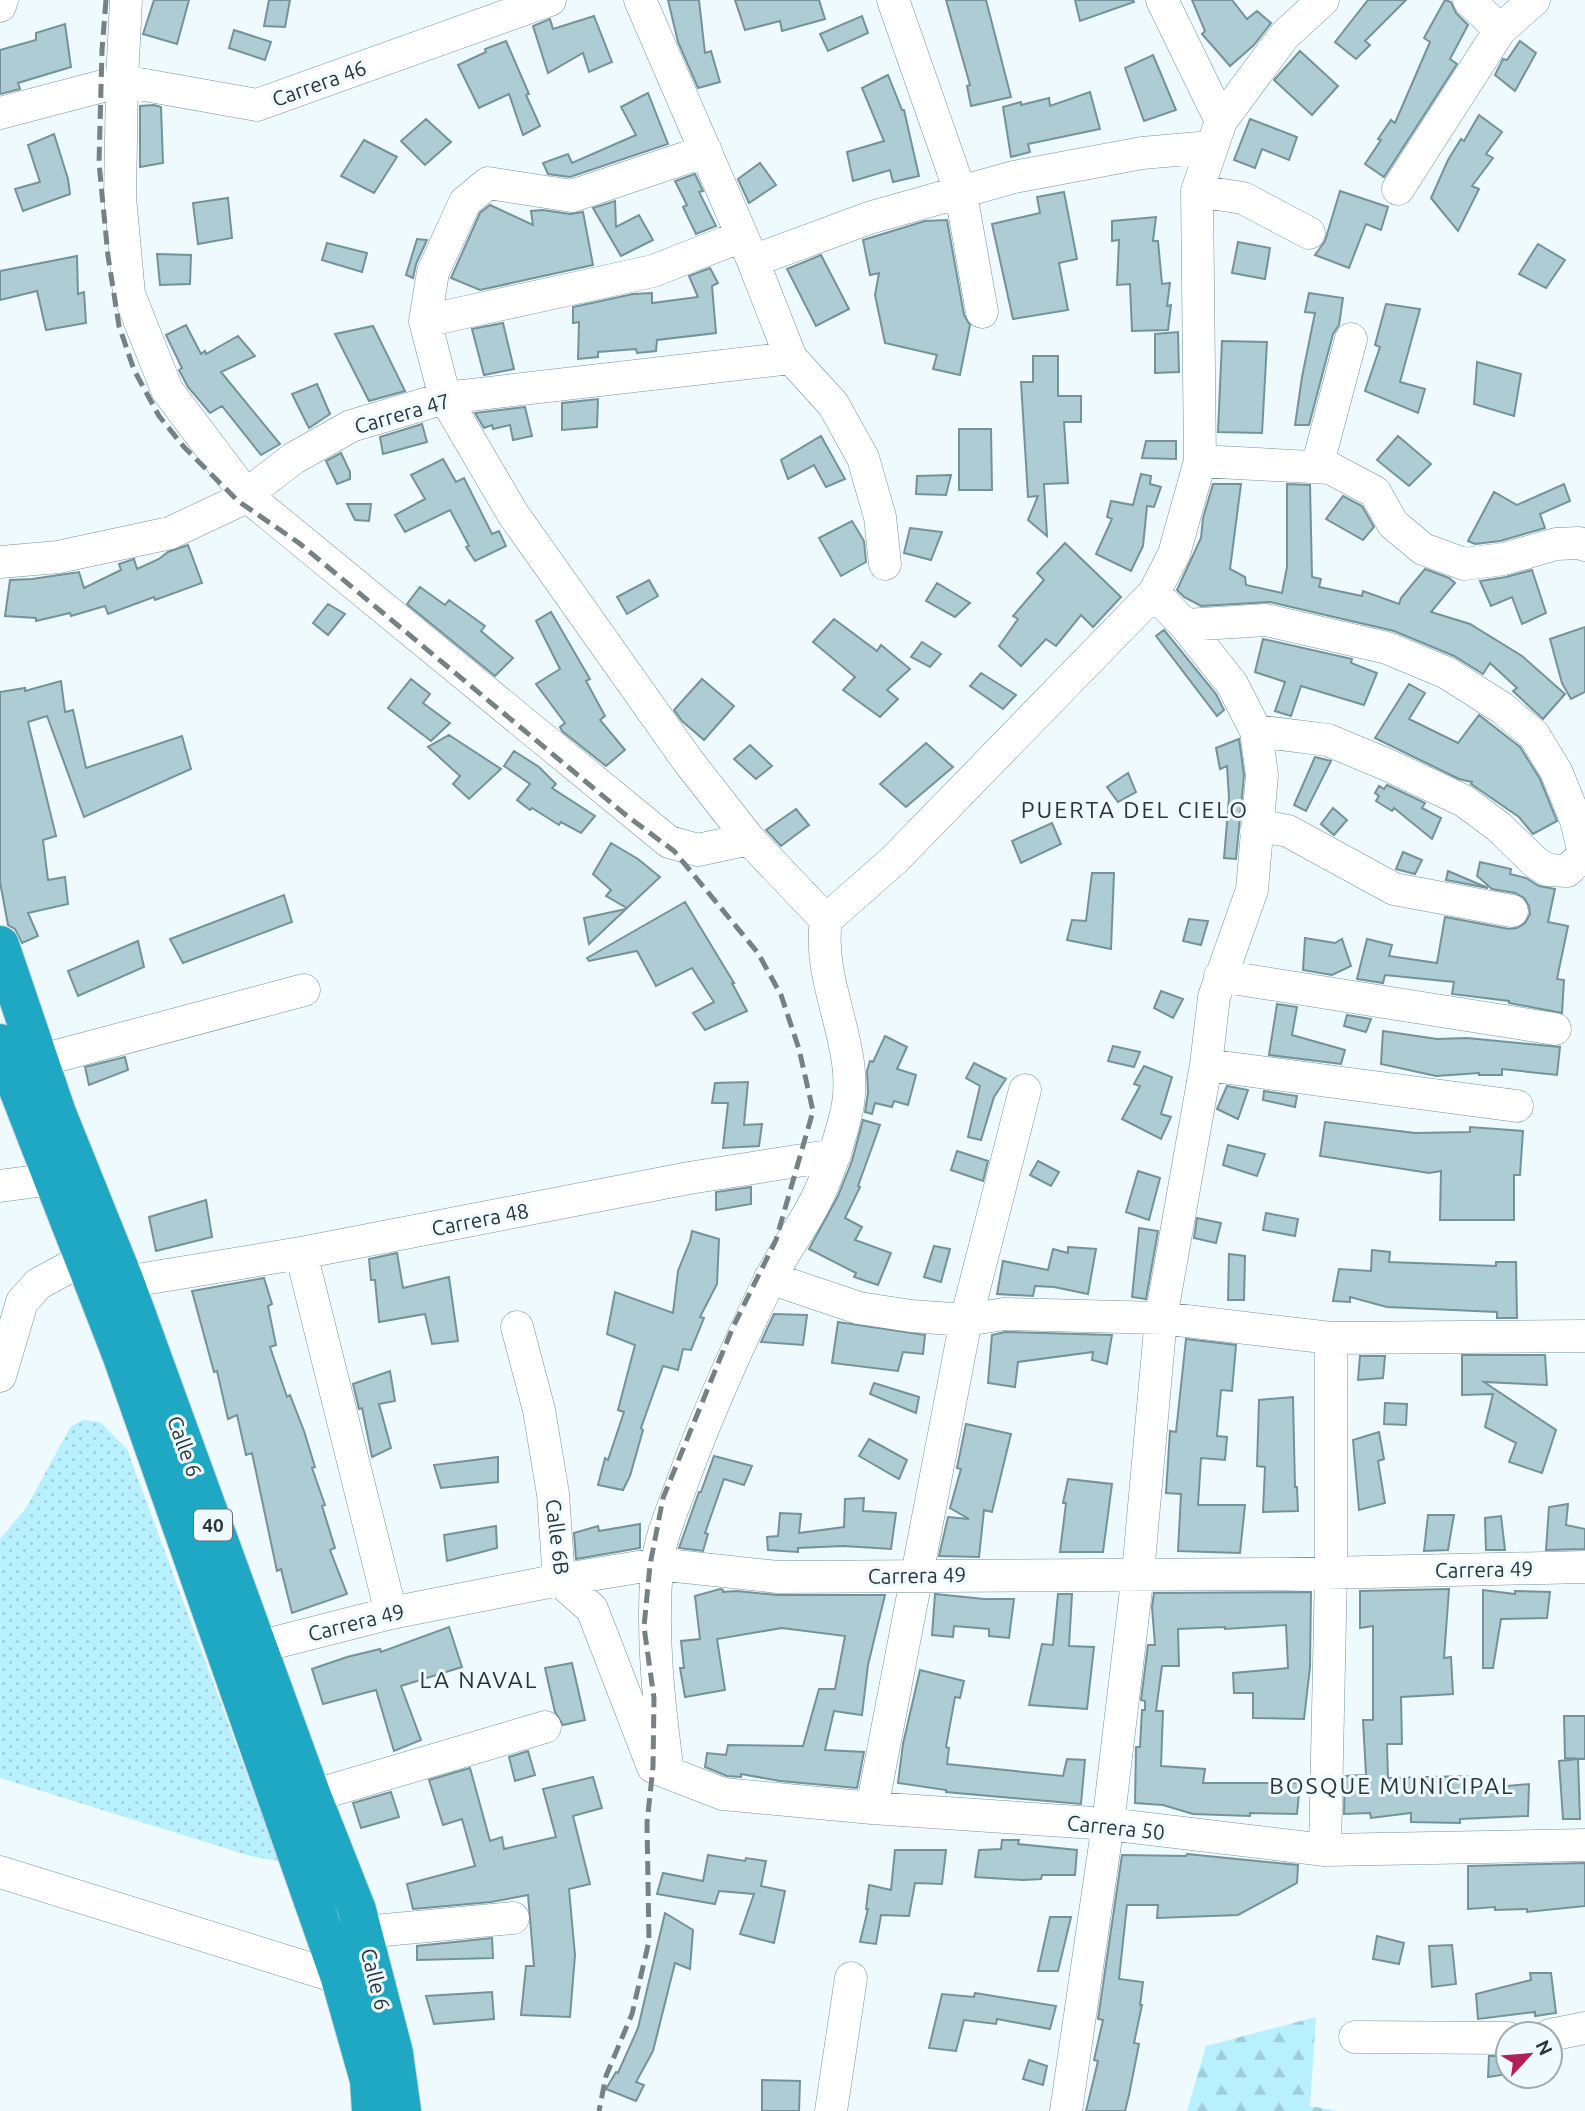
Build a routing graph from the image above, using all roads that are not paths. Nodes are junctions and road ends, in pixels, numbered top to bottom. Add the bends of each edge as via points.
1 (2, 0) edge
2 (126, 0) edge
3 (550, 0) edge
4 (640, 0) edge
5 (893, 0) edge
6 (1162, 0) edge
7 (1323, 0) edge
8 (1469, 0) edge
9 (1534, 0) edge
10 (0, 6) edge
11 (1500, 30) junction
12 (122, 81) junction
13 (0, 113) edge
14 (1216, 134) junction
15 (706, 151) junction
16 (1398, 189) dead end
17 (1197, 191) junction
18 (961, 194) junction
19 (1309, 233) dead end
20 (748, 249) junction
21 (982, 312) dead end
22 (425, 321) junction
23 (1350, 339) dead end
24 (791, 358) junction
25 (444, 398) junction
26 (1200, 461) junction
27 (1317, 467) junction
28 (247, 496) junction
29 (1585, 545) edge
30 (0, 562) edge
31 (885, 564) dead end
32 (1154, 593) junction
33 (1185, 625) junction
34 (1256, 731) junction
35 (1256, 831) junction
36 (749, 839) junction
37 (1576, 874) edge
38 (1511, 911) dead end
39 (826, 920) junction
40 (0, 945) edge
41 (1220, 976) junction
42 (304, 990) dead end
43 (1555, 1029) dead end
44 (0, 1043) edge
45 (38, 1061) junction
46 (1206, 1065) junction
47 (1025, 1090) dead end
48 (1517, 1106) dead end
49 (835, 1155) junction
50 (53, 1179) junction
51 (0, 1186) edge
52 (301, 1253) junction
53 (84, 1258) junction
54 (770, 1278) junction
55 (125, 1282) junction
56 (1161, 1318) junction
57 (966, 1320) junction
58 (517, 1328) dead end
59 (1585, 1336) edge
60 (1331, 1338) junction
61 (0, 1376) edge
62 (657, 1564) junction
63 (1585, 1567) edge
64 (1331, 1572) junction
65 (1138, 1573) junction
66 (915, 1575) junction
67 (559, 1580) junction
68 (391, 1612) junction
69 (258, 1647) junction
70 (545, 1727) dead end
71 (660, 1770) junction
72 (312, 1796) junction
73 (872, 1808) junction
74 (1108, 1824) junction
75 (1585, 1845) edge
76 (1325, 1850) junction
77 (0, 1872) edge
78 (513, 1917) dead end
79 (364, 1932) junction
80 (340, 1978) junction
81 (851, 1978) dead end
82 (1585, 2028) edge
83 (1564, 2032) edge
84 (1355, 2037) dead end
85 (1494, 2038) edge
86 (371, 2111) edge
87 (402, 2111) edge
88 (831, 2111) edge
89 (1066, 2111) edge

1 - 10 street
2 - 12 street
3 - 12 street, Carrera 46 via 257,105
4 - 15 street
5 - 18 street
6 - 14 street
7 - 14 street via 1284,36
8 - 11 street
9 - 11 street
11 - 16 street
12 - 13 street, Carrera 46
12 - 28 street via 120,197 130,295 167,390
14 - 17 street
14 - 18 street via 1014,177
15 - 20 street
15 - 22 street via 572,196 488,183 465,202 433,272
17 - 19 street via 1243,198
17 - 26 street
18 - 20 street
18 - 21 street
20 - 22 street
20 - 24 street
22 - 25 street
23 - 27 street
24 - 25 street, Carrera 47
24 - 31 street via 833,404 863,458 880,517
25 - 28 street, Carrera 47 via 351,426 294,458
25 - 36 street via 513,514 688,761
26 - 27 street
26 - 32 street via 1174,554
27 - 29 street via 1330,468 1375,492 1393,524 1413,541 1464,564 1504,559 1556,544
28 - 30 street, Carrera 47 via 170,533 58,557
28 - 36 street via 669,842 698,850
32 - 33 street
32 - 39 street via 894,860
33 - 34 street via 1232,684
33 - 37 street via 1266,620 1387,648 1447,673 1502,708 1534,735 1556,771 1584,854
34 - 35 street via 1262,775
34 - 37 street via 1328,740 1390,766 1464,801 1548,870
35 - 38 street via 1288,831 1394,889
35 - 41 street via 1252,890
36 - 39 street
39 - 49 street via 827,968 850,1069 847,1114
40 - 45 highway, Calle 6 / 40
41 - 43 street
41 - 46 street
42 - 45 street
44 - 50 highway, Calle 6 / 40
45 - 55 highway, Calle 6 / 40
46 - 48 street
46 - 56 street
47 - 57 street
49 - 52 street, Carrera 48 via 689,1178
49 - 54 street via 817,1199
50 - 51 street
50 - 53 highway, Calle 6 / 40
52 - 55 street, Carrera 48
52 - 68 street
53 - 61 street via 38,1284 22,1301
53 - 80 highway, Calle 6 / 40
54 - 57 street via 859,1308
54 - 62 street via 688,1466
55 - 69 highway, Calle 6 / 40
56 - 57 street via 1004,1314
56 - 60 street
56 - 65 street
57 - 66 street
58 - 67 street, Calle 6B via 539,1410 553,1494
59 - 60 street
60 - 64 street
62 - 66 street, Carrera 49 via 778,1577
62 - 67 street, Carrera 49
62 - 71 street
63 - 64 street, Carrera 49
64 - 65 street, Carrera 49
64 - 76 street
65 - 66 street, Carrera 49
65 - 74 street
66 - 73 street
67 - 68 street, Carrera 49
67 - 71 street, Calle 6B via 593,1609
68 - 69 street, Carrera 49
69 - 72 highway, Calle 6 / 40
70 - 72 street
71 - 73 street, Carrera 50 via 723,1794
72 - 79 highway, Calle 6 / 40
73 - 74 street, Carrera 50
74 - 76 street, Carrera 50
74 - 89 street
75 - 76 street, Carrera 50
77 - 80 street
78 - 79 street
79 - 87 highway, Calle 6 / 40 via 394,2053
80 - 86 highway, Calle 6 / 40 via 369,2080
81 - 88 street
82 - 83 street
84 - 85 street

